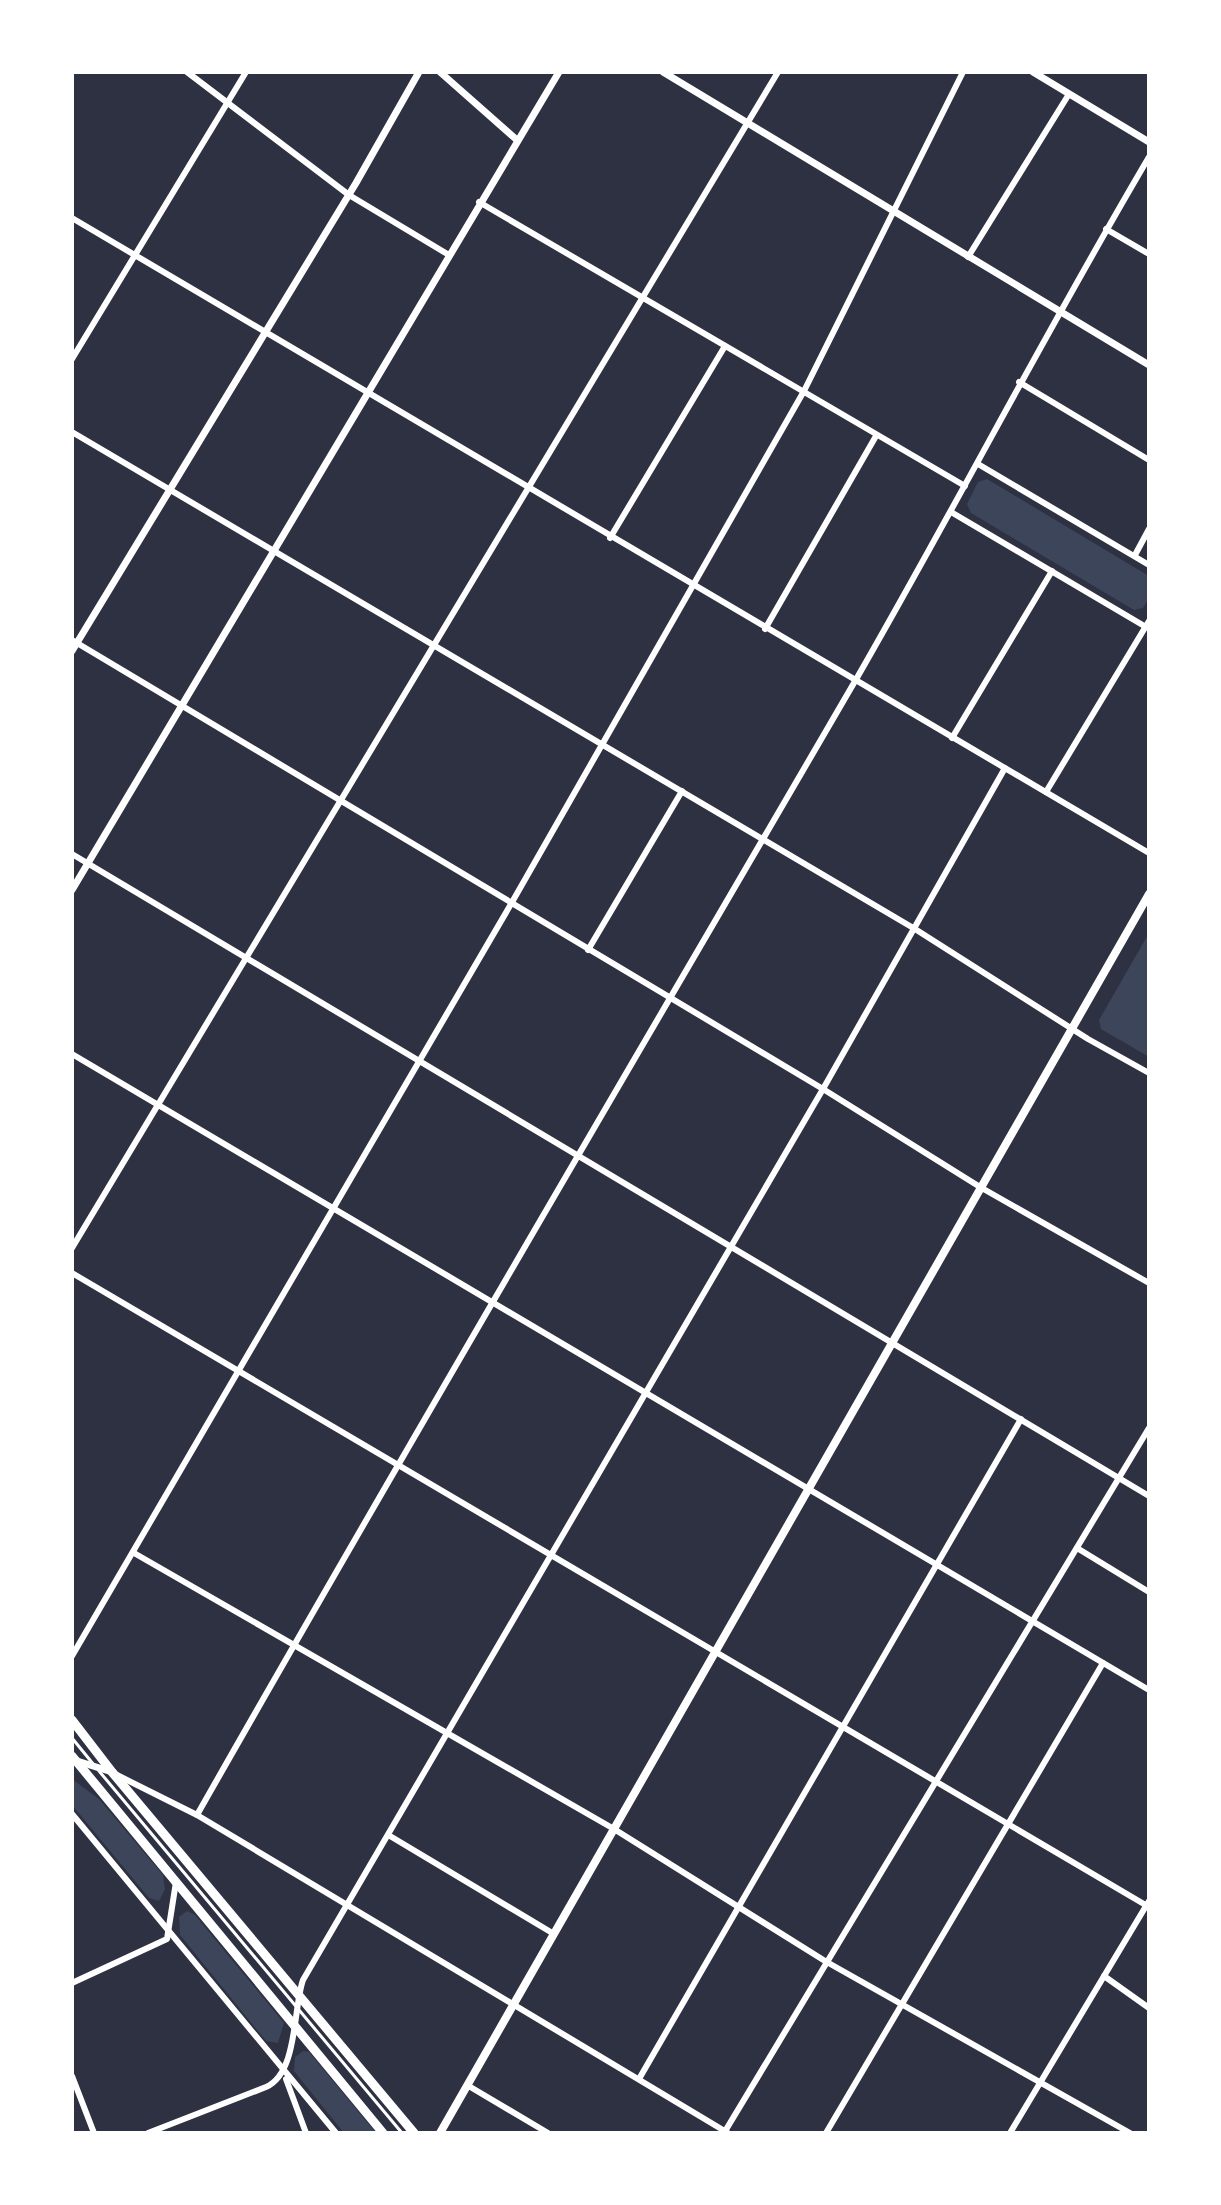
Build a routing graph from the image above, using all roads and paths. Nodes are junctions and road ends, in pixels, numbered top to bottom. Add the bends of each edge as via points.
1 (187, 72) edge
2 (246, 72) edge
3 (419, 72) edge
4 (440, 72) edge
5 (559, 72) edge
6 (663, 72) edge
7 (778, 72) edge
8 (963, 72) edge
9 (1033, 72) edge
10 (1069, 94) junction
11 (228, 103) junction
12 (746, 124) junction
13 (517, 140) junction
14 (1149, 142) edge
15 (1149, 157) edge
16 (349, 195) junction
17 (479, 202) junction
18 (890, 211) junction
19 (72, 218) edge
20 (1106, 229) junction
21 (134, 254) junction
22 (1149, 254) edge
23 (449, 255) junction
24 (968, 257) junction
25 (646, 298) junction
26 (1059, 313) junction
27 (265, 332) junction
28 (725, 346) junction
29 (72, 359) edge
30 (1149, 365) edge
31 (1019, 382) junction
32 (804, 391) junction
33 (369, 393) junction
34 (72, 432) edge
35 (876, 436) junction
36 (1149, 460) edge
37 (978, 464) junction
38 (965, 486) junction
39 (530, 489) junction
40 (171, 490) junction
41 (951, 512) junction
42 (1149, 529) edge
43 (610, 538) junction
44 (274, 552) junction
45 (1135, 555) junction
46 (1149, 565) edge
47 (1052, 571) junction
48 (693, 587) junction
49 (1147, 624) edge
50 (765, 629) junction
51 (74, 642) edge
52 (433, 644) junction
53 (72, 651) edge
54 (854, 681) junction
55 (182, 706) junction
56 (952, 738) junction
57 (603, 745) junction
58 (1005, 768) junction
59 (682, 791) junction
60 (1046, 792) junction
61 (342, 801) junction
62 (762, 840) junction
63 (1149, 853) edge
64 (72, 854) edge
65 (88, 863) junction
66 (72, 890) edge
67 (1149, 894) edge
68 (511, 904) junction
69 (915, 929) junction
70 (588, 950) junction
71 (245, 958) junction
72 (670, 998) junction
73 (1071, 1029) junction
74 (72, 1054) edge
75 (419, 1061) junction
76 (1149, 1073) edge
77 (823, 1089) junction
78 (158, 1105) junction
79 (578, 1157) junction
80 (980, 1187) junction
81 (333, 1209) junction
82 (730, 1246) junction
83 (72, 1248) edge
84 (72, 1273) edge
85 (1149, 1283) edge
86 (491, 1304) junction
87 (891, 1341) junction
88 (238, 1371) junction
89 (645, 1395) junction
90 (1021, 1419) junction
91 (1149, 1428) edge
92 (397, 1465) junction
93 (1119, 1478) junction
94 (808, 1489) junction
95 (1149, 1496) edge
96 (1077, 1548) junction
97 (134, 1553) junction
98 (551, 1556) junction
99 (934, 1564) junction
100 (1149, 1592) edge
101 (1032, 1622) junction
102 (294, 1645) junction
103 (715, 1652) junction
104 (72, 1656) edge
105 (1103, 1663) junction
106 (1149, 1690) edge
107 (72, 1720) edge
108 (841, 1725) junction
109 (447, 1733) junction
110 (72, 1738) edge
111 (73, 1758) edge
112 (95, 1766) junction
113 (112, 1772) junction
114 (936, 1781) junction
115 (72, 1814) edge
116 (197, 1815) junction
117 (1008, 1823) junction
118 (614, 1829) junction
119 (390, 1836) junction
120 (176, 1882) junction
121 (349, 1904) junction
122 (1148, 1904) edge
123 (738, 1907) junction
124 (170, 1934) junction
125 (554, 1934) junction
126 (825, 1961) junction
127 (1104, 1976) junction
128 (72, 1983) edge
129 (299, 1997) junction
130 (514, 2004) junction
131 (902, 2004) junction
132 (1149, 2008) edge
133 (297, 2011) junction
134 (295, 2027) junction
135 (283, 2072) junction
136 (72, 2076) edge
137 (639, 2079) junction
138 (1040, 2083) junction
139 (467, 2085) junction
140 (725, 2132) edge
141 (94, 2133) edge
142 (148, 2133) edge
143 (306, 2133) edge
144 (336, 2133) edge
145 (383, 2133) edge
146 (402, 2133) edge
147 (414, 2133) edge
148 (440, 2133) edge
149 (548, 2133) edge
150 (826, 2133) edge
151 (1010, 2133) edge
152 (1130, 2133) edge

1 - 11 street
2 - 11 street
3 - 16 street
4 - 13 street
5 - 13 street
6 - 12 street
7 - 12 street
8 - 18 street
9 - 10 street
10 - 14 street
10 - 24 street
11 - 16 street
11 - 21 street
12 - 18 street
12 - 25 street
13 - 17 street
15 - 20 street
16 - 23 street
16 - 27 street
17 - 23 street
17 - 25 street
18 - 24 street
18 - 32 street
19 - 21 street
20 - 22 street
20 - 26 street
21 - 27 street
21 - 29 street
23 - 33 street
24 - 26 street
25 - 28 street
25 - 39 street
26 - 30 street
26 - 31 street
27 - 33 street
27 - 40 street
28 - 32 street
28 - 43 street
31 - 36 street
31 - 37 street
32 - 35 street
32 - 48 street
33 - 39 street
33 - 44 street
34 - 40 street
35 - 38 street
35 - 50 street
37 - 38 street
37 - 45 street
38 - 41 street
39 - 43 street
39 - 52 street
40 - 44 street
40 - 51 street
41 - 47 street
41 - 54 street
42 - 45 street
43 - 48 street
44 - 52 street
44 - 55 street
45 - 46 street
47 - 49 street
47 - 56 street
48 - 50 street
48 - 57 street
49 - 60 street
50 - 54 street
51 - 53 street
51 - 55 street
52 - 57 street
52 - 61 street
54 - 56 street
54 - 62 street
55 - 61 street
55 - 65 street
56 - 58 street
57 - 59 street
57 - 68 street
58 - 60 street
58 - 69 street
59 - 62 street
59 - 70 street
60 - 63 street
61 - 68 street
61 - 71 street
62 - 69 street
62 - 72 street
64 - 65 street
65 - 66 street
65 - 71 street
67 - 73 main road
68 - 70 street
68 - 75 street
69 - 73 street
69 - 77 street
70 - 72 street
71 - 75 street
71 - 78 street
72 - 77 street
72 - 79 street
73 - 76 street
73 - 80 main road
74 - 78 street
75 - 79 street
75 - 81 street
77 - 80 street
77 - 82 street
78 - 81 street
78 - 83 street
79 - 82 street
79 - 86 street
80 - 85 street
80 - 87 main road
81 - 86 street
81 - 88 street
82 - 87 street
82 - 89 street
84 - 88 street
86 - 89 street
86 - 92 street
87 - 90 street
87 - 94 main road
88 - 92 street
88 - 97 street
89 - 94 street
89 - 98 street
90 - 93 street
90 - 99 street
91 - 93 street
92 - 98 street
92 - 102 street
93 - 95 street
93 - 96 street
94 - 99 street
94 - 103 main road
96 - 100 street
96 - 101 street
97 - 102 street
97 - 104 street
98 - 103 street
98 - 109 street
99 - 101 street
99 - 108 street
101 - 105 street
101 - 114 street
102 - 109 street
102 - 116 street
103 - 108 street
103 - 118 main road
105 - 106 street
105 - 117 street
107 - 113 main road
108 - 114 street
108 - 123 street
109 - 118 street
109 - 119 street
110 - 112 lane
111 - 112 street
111 - 120 main road
112 - 113 street
112 - 133 lane
113 - 116 street
113 - 129 main road
114 - 117 street
114 - 126 street
115 - 124 street
116 - 121 street
117 - 122 street
117 - 131 street
118 - 123 street
118 - 125 main road
119 - 121 street
119 - 125 street
120 - 124 street
120 - 134 main road
121 - 129 street via 303,1980
121 - 130 street
122 - 127 street
123 - 126 street
123 - 137 street
124 - 128 street via 162,1943
124 - 135 street
125 - 130 main road
126 - 131 street
126 - 140 street
127 - 132 street
127 - 138 street
129 - 133 street
129 - 147 main road
130 - 137 street
130 - 139 main road
131 - 138 street
131 - 150 street
133 - 134 street
133 - 146 lane
134 - 135 street
134 - 145 main road
135 - 142 street via 274,2083
135 - 143 street
135 - 144 street
136 - 141 street
137 - 140 street
138 - 151 street
138 - 152 street
139 - 148 main road
139 - 149 street

